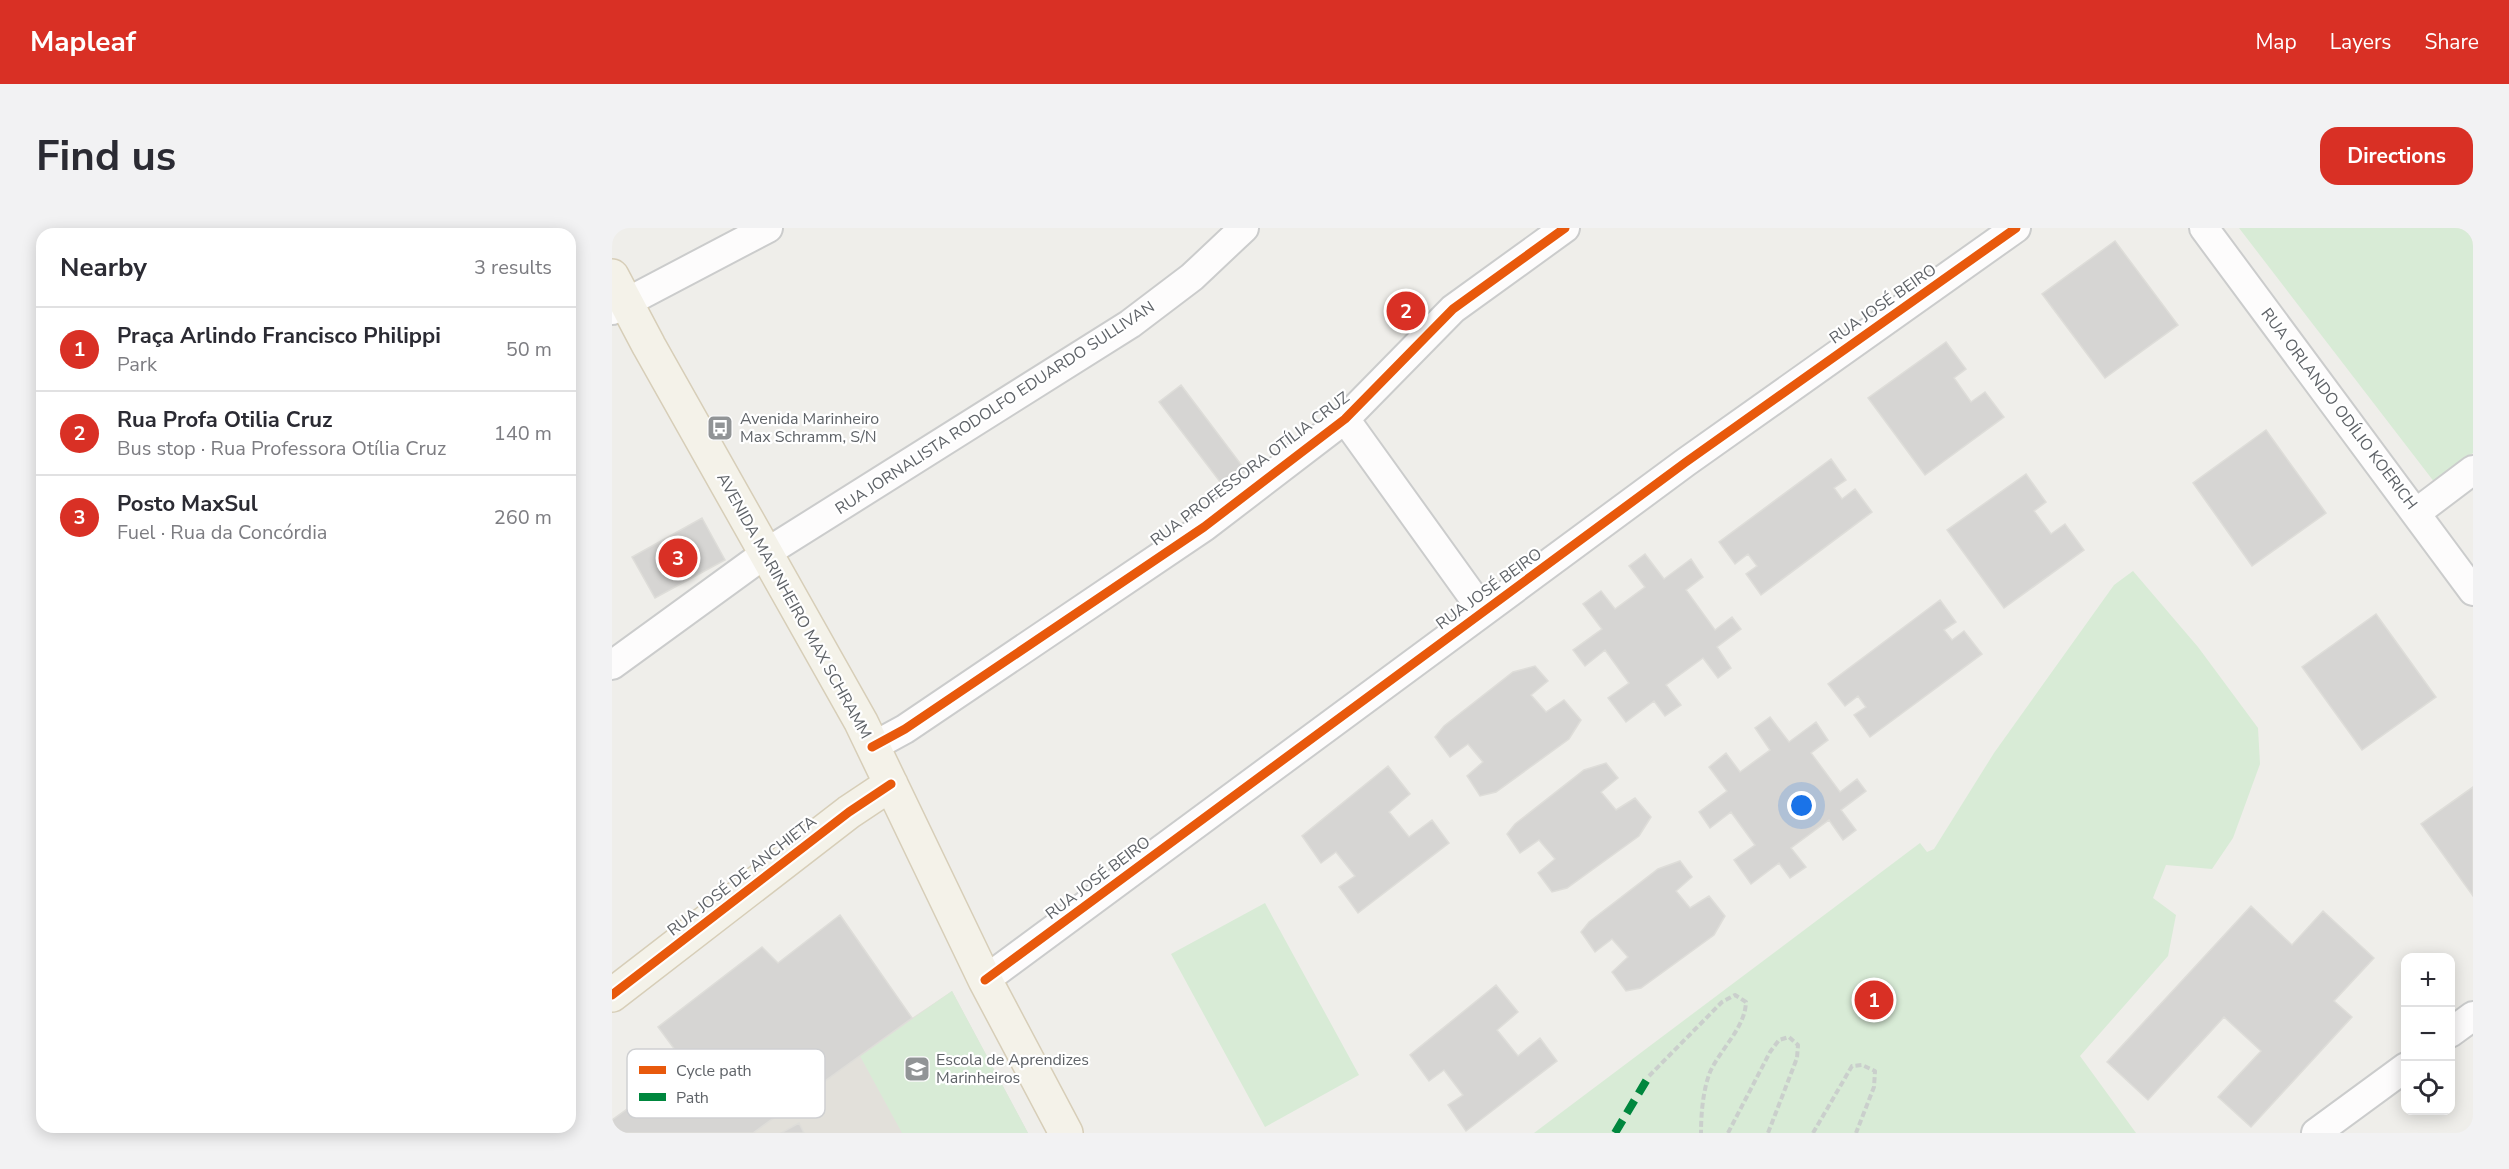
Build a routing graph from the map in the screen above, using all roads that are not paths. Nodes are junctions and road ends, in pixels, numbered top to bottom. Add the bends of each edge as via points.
1 (768, 228) edge
2 (1244, 228) edge
3 (1565, 228) edge
4 (2016, 228) edge
5 (2204, 228) edge
6 (617, 296) edge
7 (1345, 419) junction
8 (2473, 470) edge
9 (2416, 513) junction
10 (766, 553) junction
11 (2473, 591) edge
12 (1484, 611) junction
13 (612, 665) edge
14 (872, 747) junction
15 (891, 784) junction
16 (985, 980) junction
17 (612, 994) edge
18 (2473, 1016) edge
19 (2455, 1030) edge
20 (2401, 1071) edge
21 (1066, 1133) edge
22 (2316, 1133) edge

1 - 6 street
2 - 10 street, RUA JORNALISTA RODOLFO EDUARDO SULLIVAN via 1192,277 1130,324
3 - 7 street, RUA PROFESSORA OTÍLIA CRUZ via 1453,309
4 - 12 street, RUA JOSÉ BEIRO
5 - 9 street, RUA ORLANDO ODÍLIO KOERICH
6 - 10 main road, AVENIDA MARINHEIRO MAX SCHRAMM
7 - 12 street
7 - 14 street, RUA PROFESSORA OTÍLIA CRUZ via 1204,527 905,729
8 - 9 street
9 - 11 street, RUA ORLANDO ODÍLIO KOERICH
10 - 13 street, RUA JORNALISTA RODOLFO EDUARDO SULLIVAN
10 - 14 main road, AVENIDA MARINHEIRO MAX SCHRAMM
12 - 16 street, RUA JOSÉ BEIRO
14 - 15 main road, AVENIDA MARINHEIRO MAX SCHRAMM
15 - 16 main road, AVENIDA MARINHEIRO MAX SCHRAMM
15 - 17 main road, RUA JOSÉ DE ANCHIETA
16 - 21 main road, AVENIDA MARINHEIRO MAX SCHRAMM
18 - 19 street
20 - 22 street

